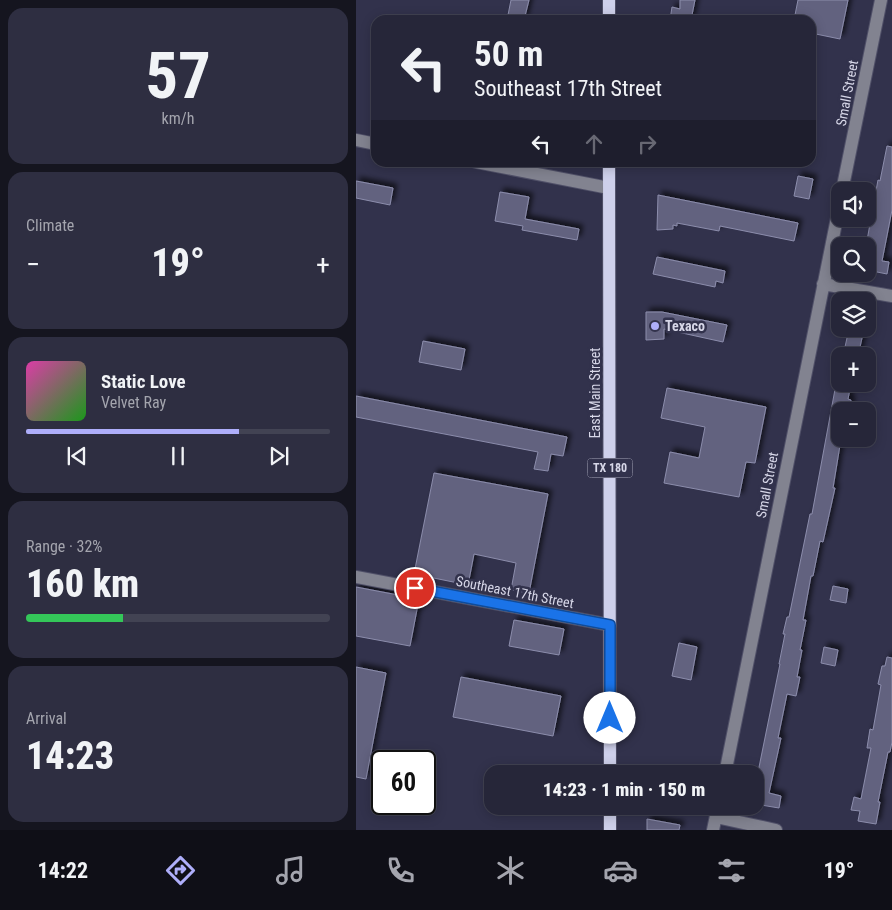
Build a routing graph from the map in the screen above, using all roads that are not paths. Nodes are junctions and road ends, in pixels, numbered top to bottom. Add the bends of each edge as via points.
1 (609, 0) edge
2 (880, 0) edge
3 (609, 15) edge
4 (356, 140) edge
5 (371, 143) edge
6 (502, 167) edge
7 (609, 167) edge
8 (844, 182) edge
9 (610, 188) junction
10 (835, 227) edge
11 (823, 284) junction
12 (892, 296) edge
13 (356, 577) edge
14 (610, 625) junction
15 (610, 765) edge
16 (727, 765) edge
17 (610, 815) edge
18 (716, 818) edge
19 (610, 830) edge
20 (776, 830) edge

1 - 3 main road
2 - 8 street, Small Street
4 - 5 street
6 - 9 street
7 - 9 main road, East Main Street / TX 180
9 - 14 main road, East Main Street / TX 180
10 - 11 street, Small Street
11 - 12 street
11 - 16 street, Small Street
13 - 14 street, Southeast 17th Street
14 - 15 main road, East Main Street / TX 180
17 - 19 main road
18 - 20 street

